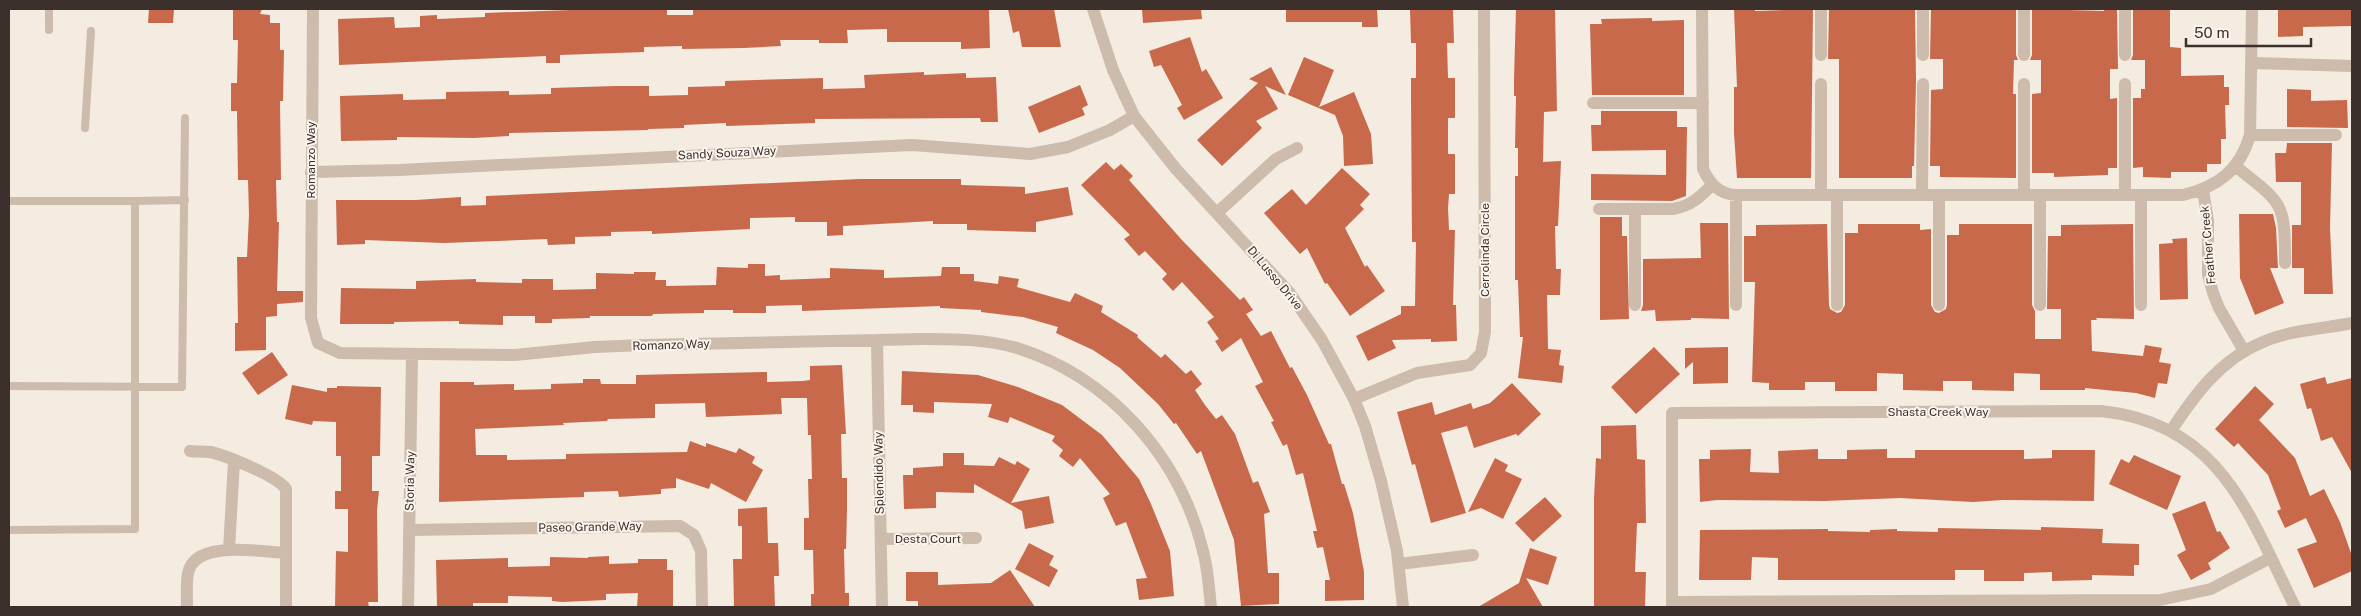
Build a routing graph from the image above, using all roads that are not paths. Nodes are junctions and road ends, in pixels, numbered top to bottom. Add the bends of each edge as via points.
1 (49, 9) edge
2 (313, 9) edge
3 (1093, 9) edge
4 (1484, 9) edge
5 (1702, 9) edge
6 (1821, 9) edge
7 (1922, 9) edge
8 (2024, 9) edge
9 (2125, 9) edge
10 (2252, 9) edge
11 (49, 30) dead end
12 (91, 31) dead end
13 (1821, 55) dead end
14 (1923, 55) dead end
15 (2024, 55) dead end
16 (2125, 55) dead end
17 (2252, 63) junction
18 (2352, 66) edge
19 (1821, 84) dead end
20 (1923, 84) dead end
21 (2024, 84) dead end
22 (2125, 84) dead end
23 (1593, 103) dead end
24 (1703, 103) junction
25 (1134, 116) junction
26 (185, 118) dead end
27 (85, 128) dead end
28 (2250, 135) junction
29 (2336, 135) dead end
30 (1297, 148) dead end
31 (2235, 166) junction
32 (311, 172) junction
33 (1712, 185) junction
34 (2203, 190) junction
35 (1736, 195) junction
36 (1821, 195) junction
37 (1837, 195) junction
38 (1922, 195) junction
39 (1939, 195) junction
40 (2024, 195) junction
41 (2040, 195) junction
42 (2125, 195) junction
43 (2141, 195) junction
44 (185, 200) junction
45 (9, 201) edge
46 (135, 201) junction
47 (1599, 209) dead end
48 (1635, 209) junction
49 (1218, 212) junction
50 (2285, 263) dead end
51 (1635, 304) dead end
52 (1736, 304) dead end
53 (1837, 304) dead end
54 (1939, 304) dead end
55 (2040, 304) dead end
56 (2141, 304) dead end
57 (2352, 323) edge
58 (877, 340) junction
59 (2244, 351) junction
60 (412, 355) junction
61 (9, 386) edge
62 (136, 388) junction
63 (1354, 398) junction
64 (2171, 431) junction
65 (190, 451) dead end
66 (234, 461) junction
67 (9, 530) edge
68 (409, 530) junction
69 (976, 538) dead end
70 (880, 539) junction
71 (229, 550) junction
72 (286, 553) junction
73 (1473, 556) dead end
74 (2270, 558) junction
75 (1399, 564) junction
76 (2105, 604) edge
77 (1672, 605) edge
78 (1896, 605) edge
79 (187, 607) edge
80 (286, 607) edge
81 (408, 607) edge
82 (702, 607) edge
83 (882, 607) edge
84 (1211, 607) edge
85 (1403, 607) edge
86 (2295, 607) edge

1 - 11 lane
2 - 32 street, Romanzo Way
3 - 25 street, Di Lusso Drive via 1112,70
4 - 63 street, Cerrolinda Circle via 1485,332 1481,353 1470,364 1417,373
5 - 24 street
6 - 13 street
7 - 14 street
8 - 15 street
9 - 16 street
10 - 17 street
12 - 27 lane
17 - 18 street
17 - 28 street
19 - 36 street
20 - 38 street
21 - 40 street
22 - 42 street
23 - 24 street
24 - 33 street via 1703,169
25 - 32 street, Sandy Souza Way via 1078,144 1030,154 937,145 897,145
25 - 49 street, Di Lusso Drive via 1176,168
26 - 44 lane
28 - 29 street
28 - 31 street
30 - 49 street via 1276,159
31 - 34 street via 2219,182
31 - 50 street via 2279,204 2285,226
32 - 60 street, Romanzo Way via 311,318 318,343 340,354
33 - 35 street
33 - 48 street via 1695,202 1684,207
34 - 43 street via 2183,195
34 - 59 street, Feather Creek via 2208,221 2208,274 2213,294
35 - 36 street
35 - 52 street
36 - 37 street
37 - 38 street
37 - 53 street
38 - 39 street
39 - 40 street
39 - 54 street
40 - 41 street
41 - 42 street
41 - 55 street
42 - 43 street
43 - 56 street
44 - 46 lane
44 - 62 lane via 182,387
45 - 46 lane
46 - 62 lane
47 - 48 street
48 - 51 street
49 - 63 street, Di Lusso Drive via 1289,292 1322,340
57 - 59 street via 2280,337
58 - 60 street, Romanzo Way via 595,347 515,355
58 - 70 street, Splendido Way
58 - 84 street, Romanzo Way via 970,339 1016,348 1057,364 1092,385 1126,412 1152,442 1176,480 1192,516 1204,551
59 - 64 street via 2202,387
60 - 68 street, Storia Way
61 - 62 lane
62 - 67 lane via 135,529
63 - 75 street, Di Lusso Drive via 1382,481
64 - 74 street, Shasta Creek Way via 2199,449 2225,475
64 - 77 street, Shasta Creek Way via 2136,416 2101,411 1672,413
65 - 66 street via 211,452
66 - 71 street
66 - 72 street via 279,481 286,489
68 - 81 street, Storia Way
68 - 82 street, Paseo Grande Way via 680,526 694,535 701,551
69 - 70 street, Desta Court
70 - 83 street, Splendido Way
71 - 72 street
71 - 79 street via 205,552 193,563 188,572
72 - 80 street
73 - 75 street
74 - 76 street via 2227,582 2195,594
74 - 86 street, Shasta Creek Way
75 - 85 street, Di Lusso Drive
76 - 78 street
77 - 78 street

